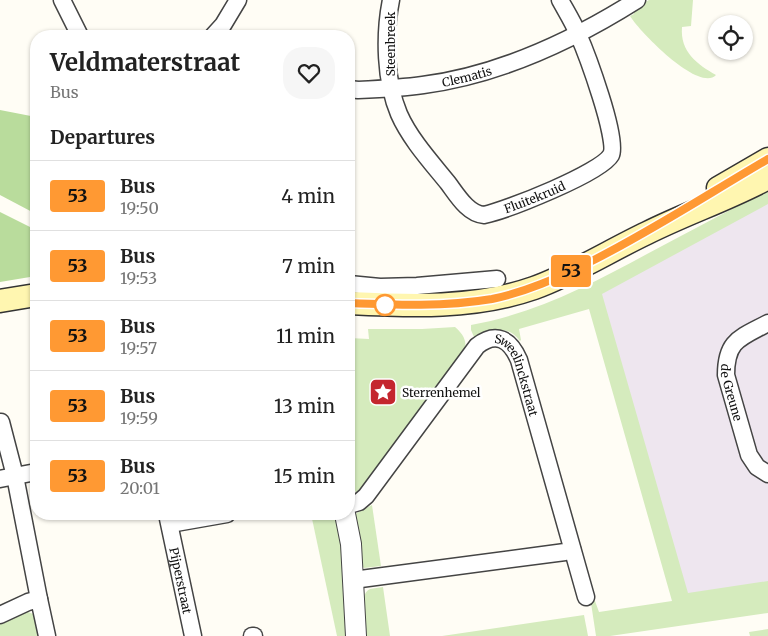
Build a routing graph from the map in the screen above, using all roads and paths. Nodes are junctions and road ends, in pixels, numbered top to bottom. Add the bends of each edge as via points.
1 (62, 0) edge
2 (238, 0) edge
3 (391, 0) edge
4 (560, 0) edge
5 (637, 0) edge
6 (77, 30) edge
7 (218, 30) edge
8 (578, 33) junction
9 (391, 88) junction
10 (355, 89) edge
11 (768, 159) edge
12 (768, 178) edge
13 (647, 233) junction
14 (497, 279) dead end
15 (355, 285) edge
16 (461, 292) junction
17 (30, 296) edge
18 (0, 301) edge
19 (355, 303) edge
20 (768, 323) edge
21 (1, 422) edge
22 (30, 473) edge
23 (768, 474) edge
24 (8, 478) edge
25 (355, 502) edge
26 (168, 520) edge
27 (346, 520) edge
28 (572, 549) junction
29 (353, 580) junction
30 (586, 598) dead end
31 (39, 600) junction
32 (0, 615) edge
33 (47, 636) edge
34 (193, 636) edge
35 (356, 636) edge

1 - 6 street
2 - 7 street
3 - 9 street, Steenbreek via 387,52
4 - 8 street
5 - 8 street, Clematis
8 - 9 street, Clematis via 503,66 440,82
8 - 9 street, Fluitekruid via 601,96 613,149 611,156 568,182 492,213 471,211 453,190 408,130
9 - 10 street, Clematis
11 - 13 main road
12 - 13 main road
13 - 16 main road via 533,288 494,298
14 - 16 street
15 - 16 street via 417,286
16 - 19 main road via 419,306
17 - 18 main road
20 - 23 street, de Greune via 738,340 729,351 726,375 749,455 757,468
21 - 24 street
22 - 24 street
24 - 31 street
25 - 28 street, Sweelinckstraat via 366,496 477,346 485,340 500,339 514,349 519,360
26 - 34 street, Pijperstraat
27 - 29 street
28 - 29 street
28 - 30 street, Sweelinckstraat
29 - 35 street
31 - 32 street
31 - 33 street

